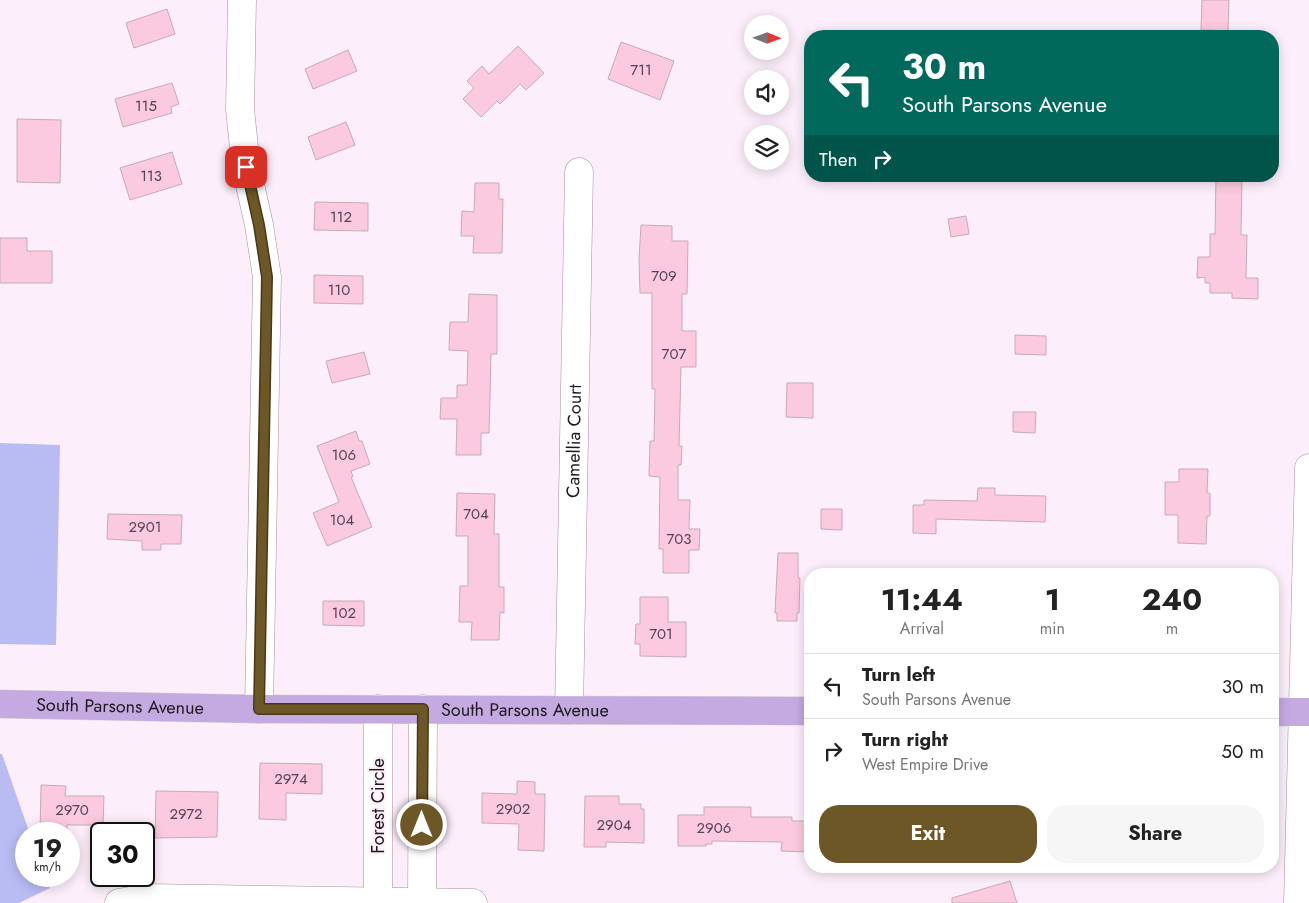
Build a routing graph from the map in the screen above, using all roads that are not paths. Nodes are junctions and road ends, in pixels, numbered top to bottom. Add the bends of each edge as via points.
1 (242, 0) edge
2 (579, 172) dead end
3 (1309, 468) edge
4 (0, 704) edge
5 (259, 709) junction
6 (378, 709) junction
7 (423, 709) junction
8 (568, 710) junction
9 (804, 710) edge
10 (1279, 712) edge
11 (1306, 712) edge
12 (378, 902) junction
13 (422, 902) edge
14 (119, 903) edge
15 (473, 903) edge
16 (1298, 903) edge

1 - 5 street via 240,108 246,167 267,277
2 - 8 street, Camellia Court
3 - 11 street
4 - 5 main road, South Parsons Avenue
5 - 6 main road, South Parsons Avenue
6 - 7 main road, South Parsons Avenue
6 - 12 street, Forest Circle
7 - 8 main road, South Parsons Avenue
7 - 13 street
8 - 9 main road, South Parsons Avenue
10 - 11 main road
11 - 16 street
12 - 13 street
12 - 14 street via 146,898
13 - 15 street

